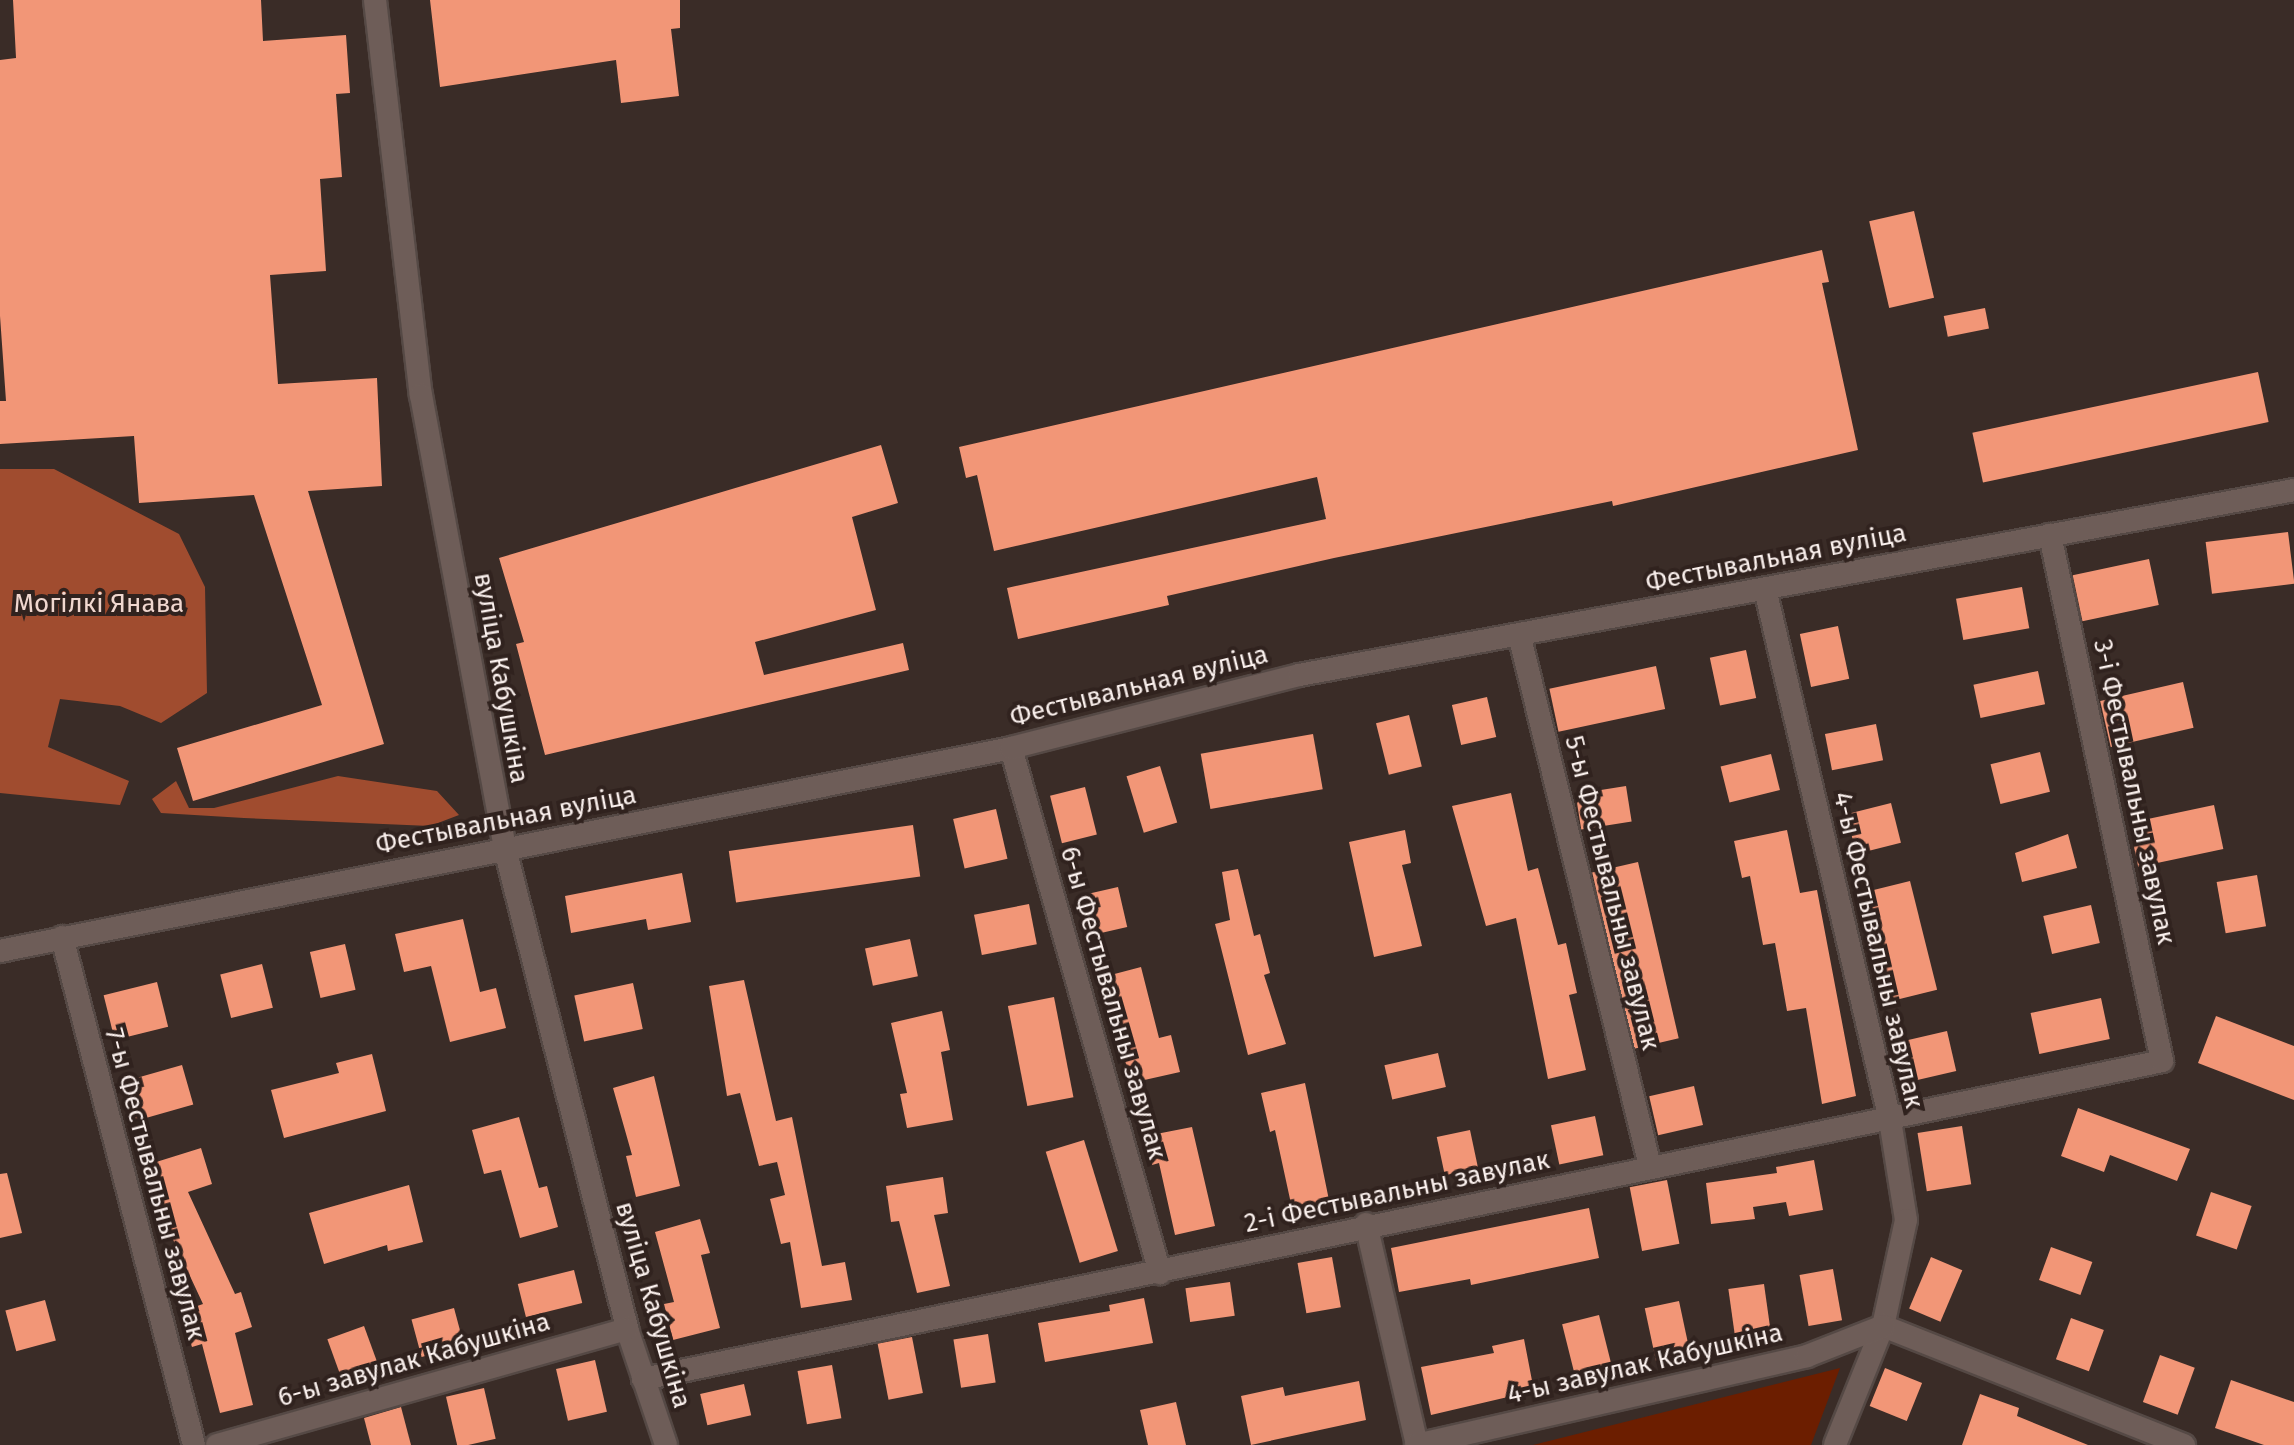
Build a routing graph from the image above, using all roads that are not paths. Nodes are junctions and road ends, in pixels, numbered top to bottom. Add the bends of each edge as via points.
1 (375, 0) edge
2 (2294, 490) edge
3 (2050, 535) junction
4 (1765, 589) junction
5 (1519, 634) junction
6 (1011, 748) junction
7 (505, 849) junction
8 (62, 937) junction
9 (0, 951) edge
10 (2162, 1061) joint
11 (1890, 1120) junction
12 (1650, 1166) junction
13 (1366, 1224) junction
14 (1160, 1273) junction
15 (1883, 1326) junction
16 (627, 1329) junction
17 (643, 1379) junction
18 (194, 1445) edge
19 (217, 1445) edge
20 (666, 1445) edge
21 (1416, 1445) edge
22 (1835, 1445) edge
23 (2184, 1445) edge

1 - 7 street, вуліца Кабушкіна via 421,395
2 - 3 street, Фестывальная вуліца
3 - 4 street, Фестывальная вуліца
3 - 10 street, 3-і Фестывальны завулак
4 - 5 street, Фестывальная вуліца
4 - 11 street, 4-ы Фестывальны завулак
5 - 6 street, Фестывальная вуліца via 1299,675
5 - 12 street, 5-ы Фестывальны завулак
6 - 7 street, Фестывальная вуліца
6 - 14 street, 6-ы Фестывальны завулак
7 - 8 street, Фестывальная вуліца
7 - 16 street, вуліца Кабушкіна
8 - 9 street, Фестывальная вуліца
8 - 18 street, 7-ы Фестывальны завулак
10 - 11 street, 2-і Фестывальны завулак
11 - 12 street, 2-і Фестывальны завулак
11 - 15 street, 4-ы Фестывальны завулак via 1906,1220
12 - 13 street, 2-і Фестывальны завулак
13 - 14 street, 2-і Фестывальны завулак
13 - 21 street
14 - 17 street, 2-і Фестывальны завулак
15 - 21 street, 4-ы завулак Кабушкіна via 1807,1356
15 - 22 street, 4-ы Фестывальны завулак
15 - 23 street
16 - 17 street, вуліца Кабушкіна
16 - 19 street, 6-ы завулак Кабушкіна
17 - 20 street, вуліца Кабушкіна

